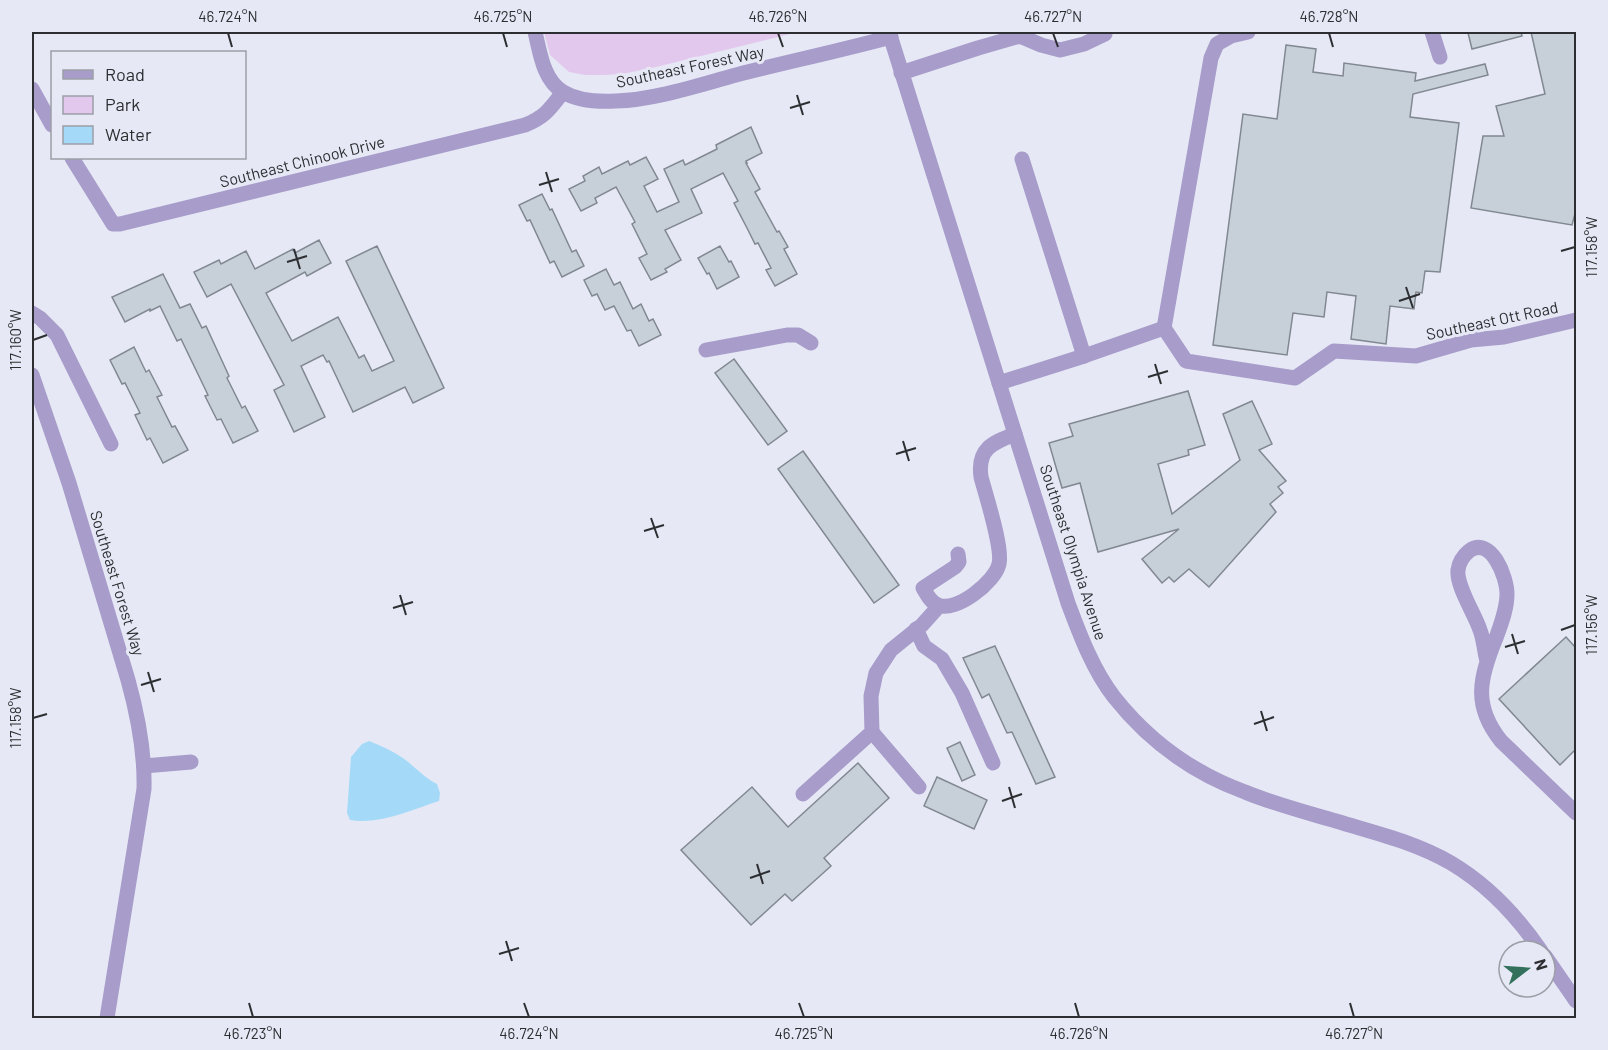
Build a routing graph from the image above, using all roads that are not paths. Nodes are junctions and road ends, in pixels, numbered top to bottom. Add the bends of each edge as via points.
1 (535, 32) edge
2 (1248, 32) edge
3 (1432, 32) edge
4 (890, 34) edge
5 (1105, 34) dead end
6 (1440, 57) dead end
7 (902, 73) junction
8 (32, 89) edge
9 (563, 92) junction
10 (51, 123) edge
11 (73, 159) edge
12 (1022, 159) dead end
13 (32, 313) edge
14 (1576, 320) edge
15 (1164, 328) junction
16 (811, 343) dead end
17 (706, 350) dead end
18 (1084, 356) junction
19 (32, 375) edge
20 (999, 383) junction
21 (1015, 434) junction
22 (111, 444) dead end
23 (958, 554) dead end
24 (939, 606) junction
25 (916, 629) junction
26 (1486, 661) junction
27 (872, 732) junction
28 (191, 762) dead end
29 (993, 763) dead end
30 (144, 766) junction
31 (919, 787) dead end
32 (803, 794) dead end
33 (1576, 813) edge
34 (1532, 939) edge
35 (1557, 973) edge
36 (1576, 1001) edge
37 (107, 1018) edge

1 - 9 street via 545,69
2 - 15 street via 1217,44 1211,58
3 - 6 street
4 - 7 street, Southeast Olympia Avenue
4 - 9 street, Southeast Forest Way via 629,100 597,101
5 - 7 street via 1060,50 1020,36
7 - 20 street, Southeast Olympia Avenue
8 - 10 street
9 - 11 street, Southeast Chinook Drive via 547,113 525,125 120,224 112,224
12 - 18 street
13 - 22 street via 57,335
14 - 15 street, Southeast Ott Road via 1504,337 1471,340 1416,356 1334,351 1295,378 1186,361
15 - 18 street
16 - 17 street via 798,335 787,335
18 - 20 street
19 - 30 street, Southeast Forest Way via 128,680
20 - 21 street, Southeast Olympia Avenue
21 - 24 street via 985,450 980,468 999,549 996,573 956,605
21 - 34 street, Southeast Olympia Avenue via 1084,646 1114,697 1139,726 1186,764 1212,778 1429,852 1490,891
23 - 24 street via 960,562 955,567 922,588
24 - 25 street
25 - 27 street via 891,650 876,673 871,696
25 - 29 street via 924,646 942,659 962,693
26 - 26 street via 1501,624 1507,584 1494,557 1480,548 1463,556 1457,572 1483,637
26 - 33 street via 1482,705 1492,730
27 - 31 street
27 - 32 street
28 - 30 street
30 - 37 street, Southeast Forest Way via 141,811
35 - 36 street

